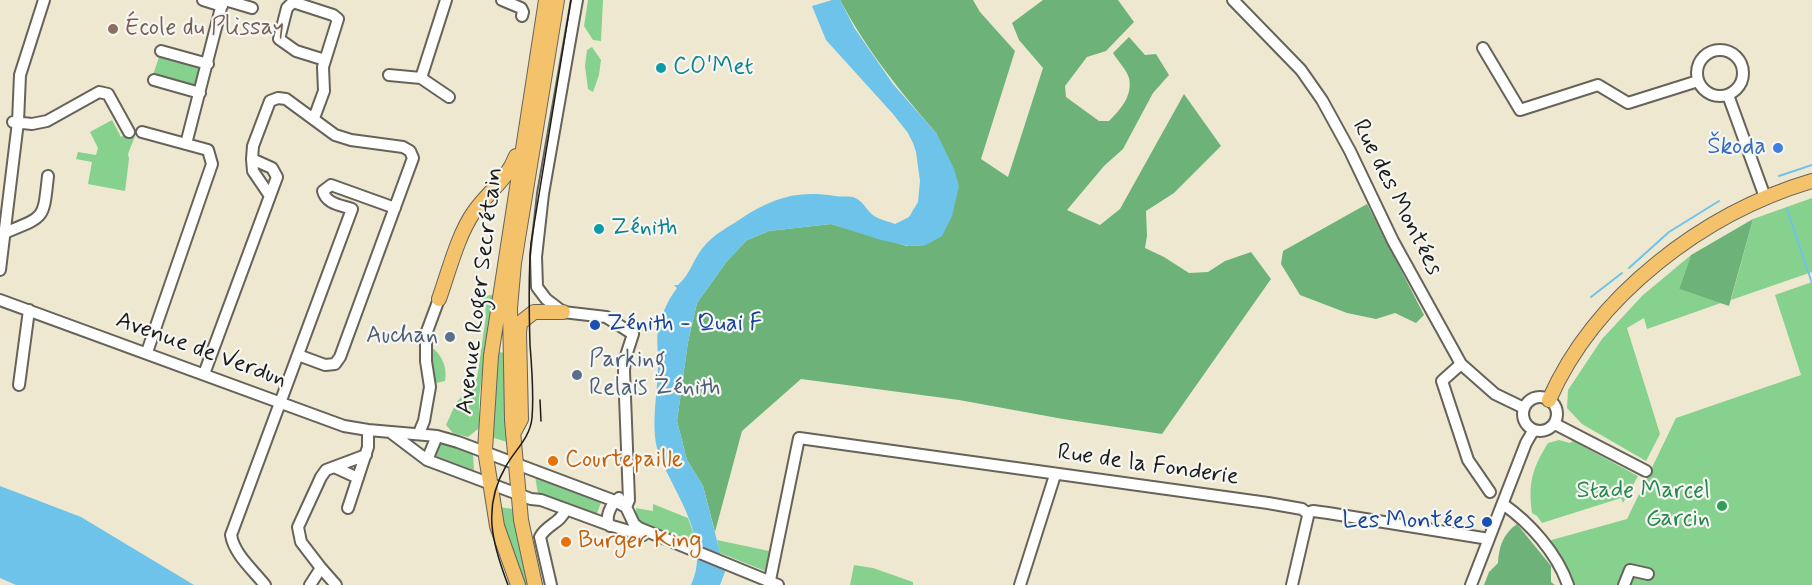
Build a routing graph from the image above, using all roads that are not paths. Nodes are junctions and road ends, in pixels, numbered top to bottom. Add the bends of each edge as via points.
1 (44, 0) edge
2 (203, 0) edge
3 (446, 0) edge
4 (502, 0) edge
5 (557, 0) edge
6 (577, 0) edge
7 (1233, 0) edge
8 (223, 2) edge
9 (545, 3) edge
10 (252, 8) dead end
11 (522, 16) dead end
12 (1483, 48) dead end
13 (161, 51) dead end
14 (325, 60) junction
15 (208, 64) junction
16 (389, 75) dead end
17 (421, 78) junction
18 (154, 80) dead end
19 (1698, 81) junction
20 (200, 93) junction
21 (1728, 94) junction
22 (449, 97) dead end
23 (314, 118) junction
24 (16, 122) junction
25 (129, 132) dead end
26 (142, 132) dead end
27 (525, 132) junction
28 (186, 144) junction
29 (252, 159) junction
30 (48, 176) dead end
31 (1812, 181) edge
32 (358, 195) junction
33 (270, 196) junction
34 (1765, 197) junction
35 (394, 208) junction
36 (352, 209) junction
37 (4, 233) junction
38 (0, 270) edge
39 (439, 299) joint
40 (0, 300) edge
41 (29, 310) junction
42 (563, 312) junction
43 (147, 352) junction
44 (298, 356) junction
45 (1461, 364) junction
46 (204, 374) junction
47 (19, 385) dead end
48 (1549, 399) junction
49 (281, 403) junction
50 (1524, 408) junction
51 (1554, 424) junction
52 (368, 430) junction
53 (1533, 430) junction
54 (390, 432) junction
55 (419, 433) junction
56 (513, 434) junction
57 (437, 436) junction
58 (485, 450) junction
59 (366, 455) junction
60 (427, 460) junction
61 (516, 463) junction
62 (334, 467) junction
63 (1646, 471) dead end
64 (1055, 475) junction
65 (358, 478) junction
66 (489, 484) junction
67 (628, 490) junction
68 (1490, 492) dead end
69 (518, 494) junction
70 (615, 501) junction
71 (1504, 501) junction
72 (348, 508) dead end
73 (566, 509) junction
74 (627, 509) junction
75 (1307, 513) junction
76 (613, 526) junction
77 (1489, 539) junction
78 (692, 551) junction
79 (321, 568) junction
80 (1648, 574) dead end
81 (772, 584) edge
82 (266, 585) edge
83 (310, 585) edge
84 (336, 585) edge
85 (518, 585) edge
86 (534, 585) edge
87 (551, 585) edge
88 (1020, 585) edge
89 (1292, 585) edge
90 (1471, 585) edge
91 (1568, 585) edge
92 (1624, 585) edge

1 - 24 street via 20,75
2 - 8 street
3 - 17 street
4 - 11 street via 521,8
5 - 56 main road, Avenue Roger Secrétain via 514,263 510,308
6 - 42 street via 543,194 536,258 537,287
7 - 45 street, Rue des Montées via 1301,70 1322,100
8 - 10 street
8 - 15 street
9 - 27 main road, Avenue Roger Secrétain
12 - 19 street via 1520,110 1598,85 1628,103
13 - 15 street
14 - 14 street via 338,19 293,2 287,8 279,39 296,51
14 - 23 street via 324,91
15 - 20 street
16 - 17 street
17 - 22 street
18 - 20 street
19 - 21 street via 1710,94
19 - 21 street via 1698,63 1703,56 1712,51 1728,51 1736,56 1743,73 1736,90
20 - 28 street
21 - 34 street
23 - 29 street via 286,99 270,101
23 - 35 street via 335,135 410,151 413,158
24 - 25 street via 47,121 99,92 108,94
24 - 37 street
26 - 28 street
27 - 39 main road via 507,175 465,228
27 - 58 main road, Avenue Roger Secrétain via 492,356
28 - 43 street via 208,150 212,164
29 - 33 street via 253,171
29 - 33 street via 272,168 277,177
30 - 37 street via 45,211 39,218
31 - 34 main road
32 - 35 street
32 - 36 street
32 - 36 street via 331,185 323,192 329,201
33 - 46 street
34 - 48 main road via 1702,230 1626,291 1592,330
35 - 44 street via 340,357 335,364 325,365
36 - 44 street
37 - 38 street
39 - 55 street via 426,334 430,387
40 - 41 street, Avenue de Verdun
41 - 43 street, Avenue de Verdun
41 - 47 street
42 - 56 main road via 534,312 520,323 521,419
42 - 67 street via 606,317 633,334 624,371
43 - 46 street, Avenue de Verdun
44 - 49 street
45 - 50 street, Rue des Montées via 1494,394
45 - 68 street via 1442,381 1468,460
46 - 49 street, Avenue de Verdun
48 - 50 street via 1534,398
48 - 51 street via 1557,412
49 - 52 street, Avenue de Verdun via 344,426
49 - 82 street via 231,535 232,543
50 - 53 street via 1525,423
51 - 53 street via 1545,431
51 - 63 street
52 - 54 street, Avenue de Verdun
52 - 59 street
53 - 71 street
54 - 55 street, Avenue de Verdun
54 - 60 street, Avenue de Verdun
55 - 57 street, Avenue de Verdun
56 - 61 main road, Avenue Roger Secrétain
57 - 58 street, Avenue de Verdun
57 - 60 street
58 - 61 street, Avenue de Verdun
58 - 66 main road, Avenue Roger Secrétain
59 - 62 street
59 - 65 street
60 - 66 street, Avenue de Verdun
61 - 69 main road, Avenue Roger Secrétain
61 - 70 street, Avenue de Verdun
62 - 65 street
62 - 79 street via 321,477 298,527 301,542
64 - 75 street, Rue de la Fonderie via 1258,501
64 - 81 street, Rue de la Fonderie via 799,438
64 - 88 street
65 - 72 street
66 - 69 street, Avenue de Verdun
66 - 85 main road, Avenue Roger Secrétain via 497,526
67 - 70 street
67 - 74 street
69 - 73 street, Avenue de Verdun
69 - 86 main road, Avenue Roger Secrétain
70 - 74 street, Avenue de Verdun
70 - 76 street via 608,517
71 - 77 street
71 - 91 street via 1546,546
73 - 76 street, Avenue de Verdun
73 - 87 street via 562,519 540,537
74 - 76 street via 622,524
74 - 78 street, Avenue de Verdun via 639,528
75 - 77 street, Rue de la Fonderie
75 - 89 street
76 - 78 street, Avenue de Verdun
77 - 90 street
78 - 81 street, Avenue de Verdun
79 - 83 street
79 - 84 street
80 - 92 street via 1630,570

